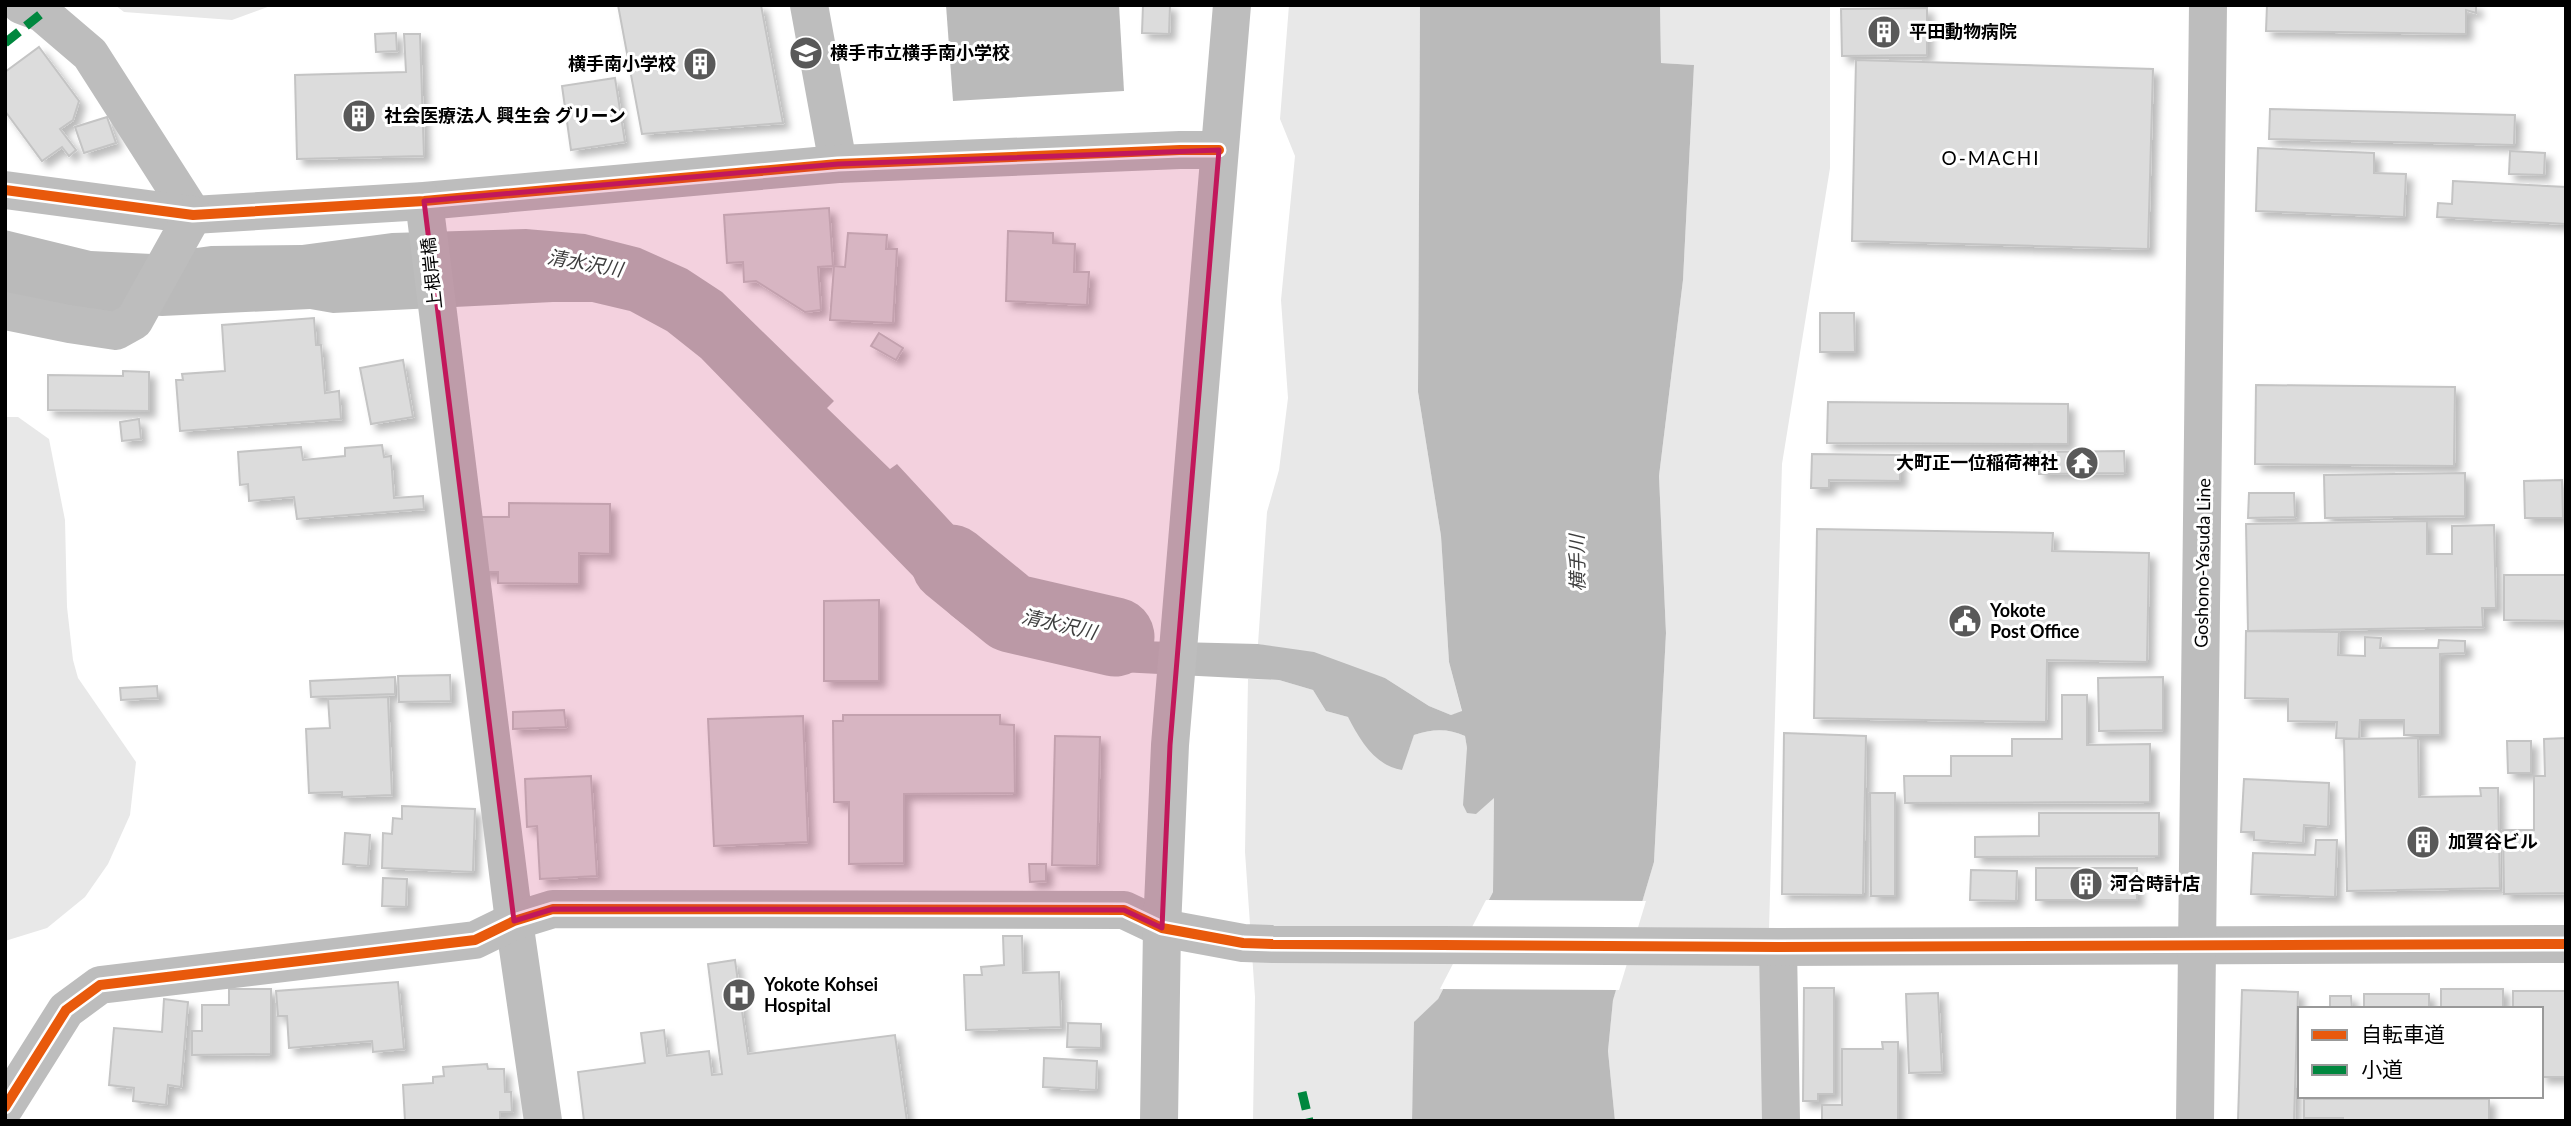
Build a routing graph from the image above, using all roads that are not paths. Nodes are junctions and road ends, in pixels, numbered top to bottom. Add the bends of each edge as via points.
1 (20, 5) edge
2 (809, 5) edge
3 (1232, 5) edge
4 (2208, 5) edge
5 (1219, 150) junction
6 (838, 164) junction
7 (5, 190) edge
8 (425, 212) junction
9 (186, 226) junction
10 (5, 311) edge
11 (513, 922) junction
12 (1162, 928) junction
13 (2566, 944) edge
14 (2198, 945) junction
15 (1778, 947) junction
16 (5, 1107) edge
17 (543, 1121) edge
18 (1159, 1121) edge
19 (1781, 1121) edge
20 (2195, 1121) edge

1 - 9 street via 42,13 90,54
2 - 6 street
3 - 5 street
4 - 14 street, Goshono-Yasuda Line
5 - 6 street
5 - 12 street via 1170,746
6 - 8 street
7 - 9 street
8 - 9 street
8 - 11 street, 上根岸橋
9 - 10 street via 135,329 69,324
11 - 12 street via 553,909 1111,910
11 - 16 street via 475,940 100,985 66,1010
11 - 17 street, 上根岸橋
12 - 15 street via 1273,944
12 - 18 street
13 - 14 street
14 - 15 street
14 - 20 street, Goshono-Yasuda Line
15 - 19 street

